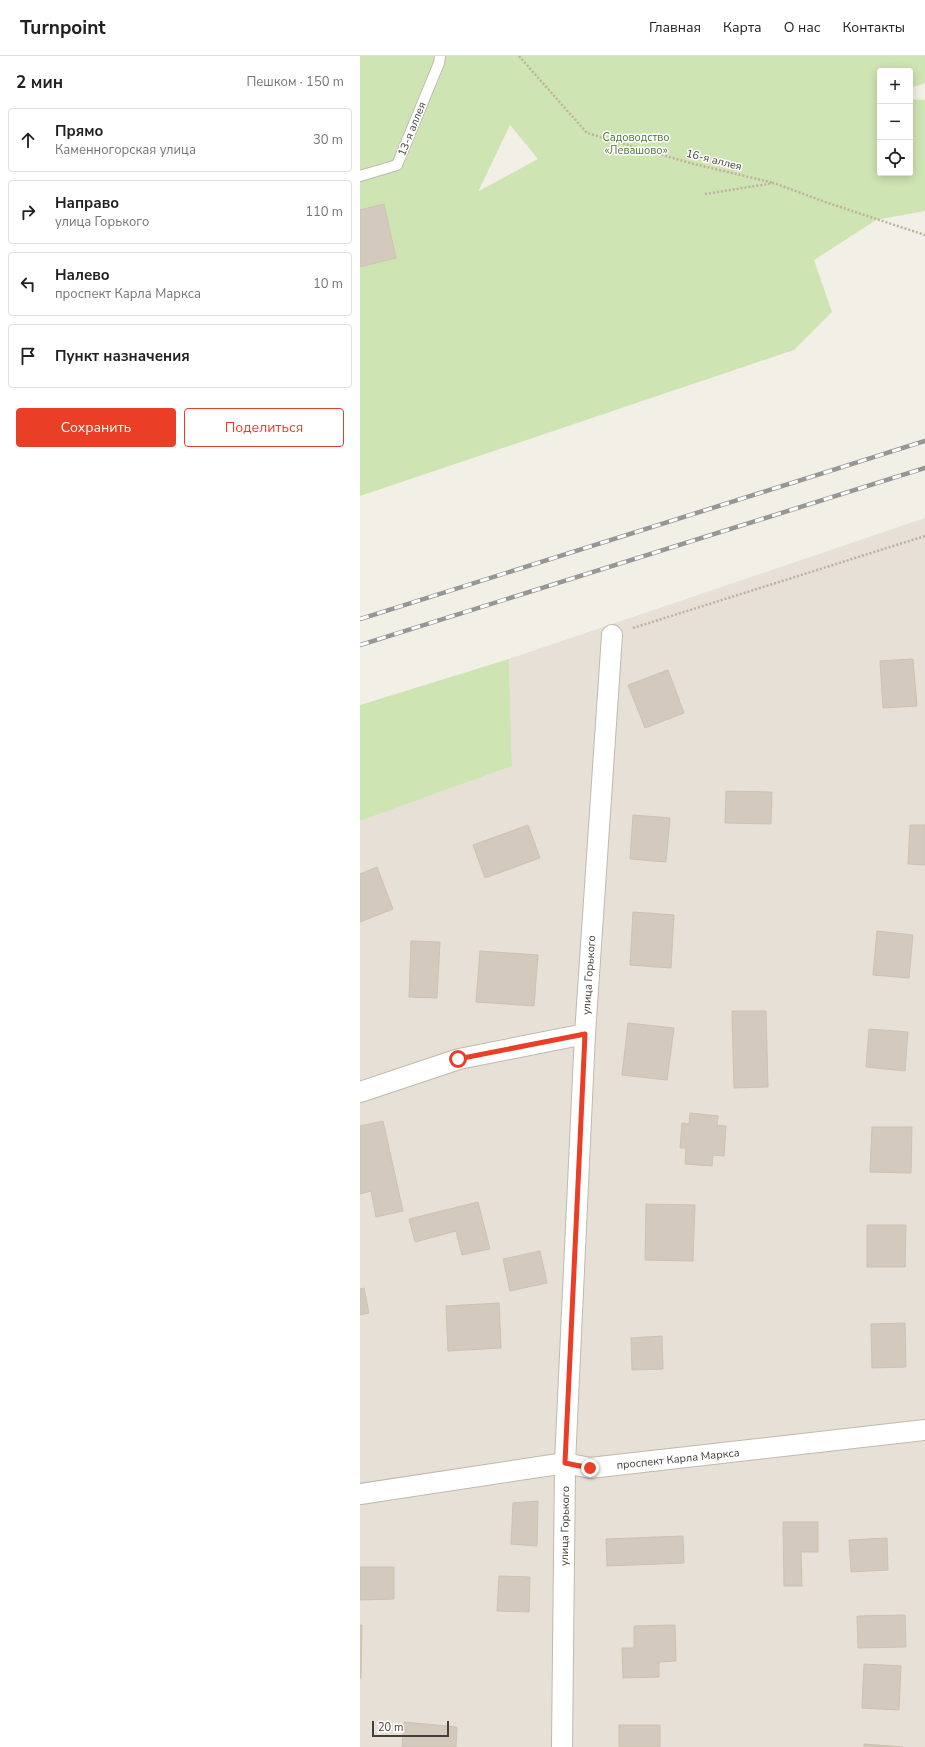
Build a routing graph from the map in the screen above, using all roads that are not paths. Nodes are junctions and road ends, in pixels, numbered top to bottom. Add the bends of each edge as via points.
1 (440, 56) edge
2 (360, 176) edge
3 (612, 635) road end
4 (585, 1034) junction
5 (360, 1092) edge
6 (925, 1430) edge
7 (565, 1463) junction
8 (360, 1494) edge
9 (562, 1747) edge

1 - 2 lane, 13-я аллея via 397,165
3 - 4 street, улица Горького
4 - 5 street via 458,1059
4 - 7 street, улица Горького
6 - 7 street, проспект Карла Маркса via 590,1468
7 - 8 street, проспект Карла Маркса
7 - 9 street, улица Горького

